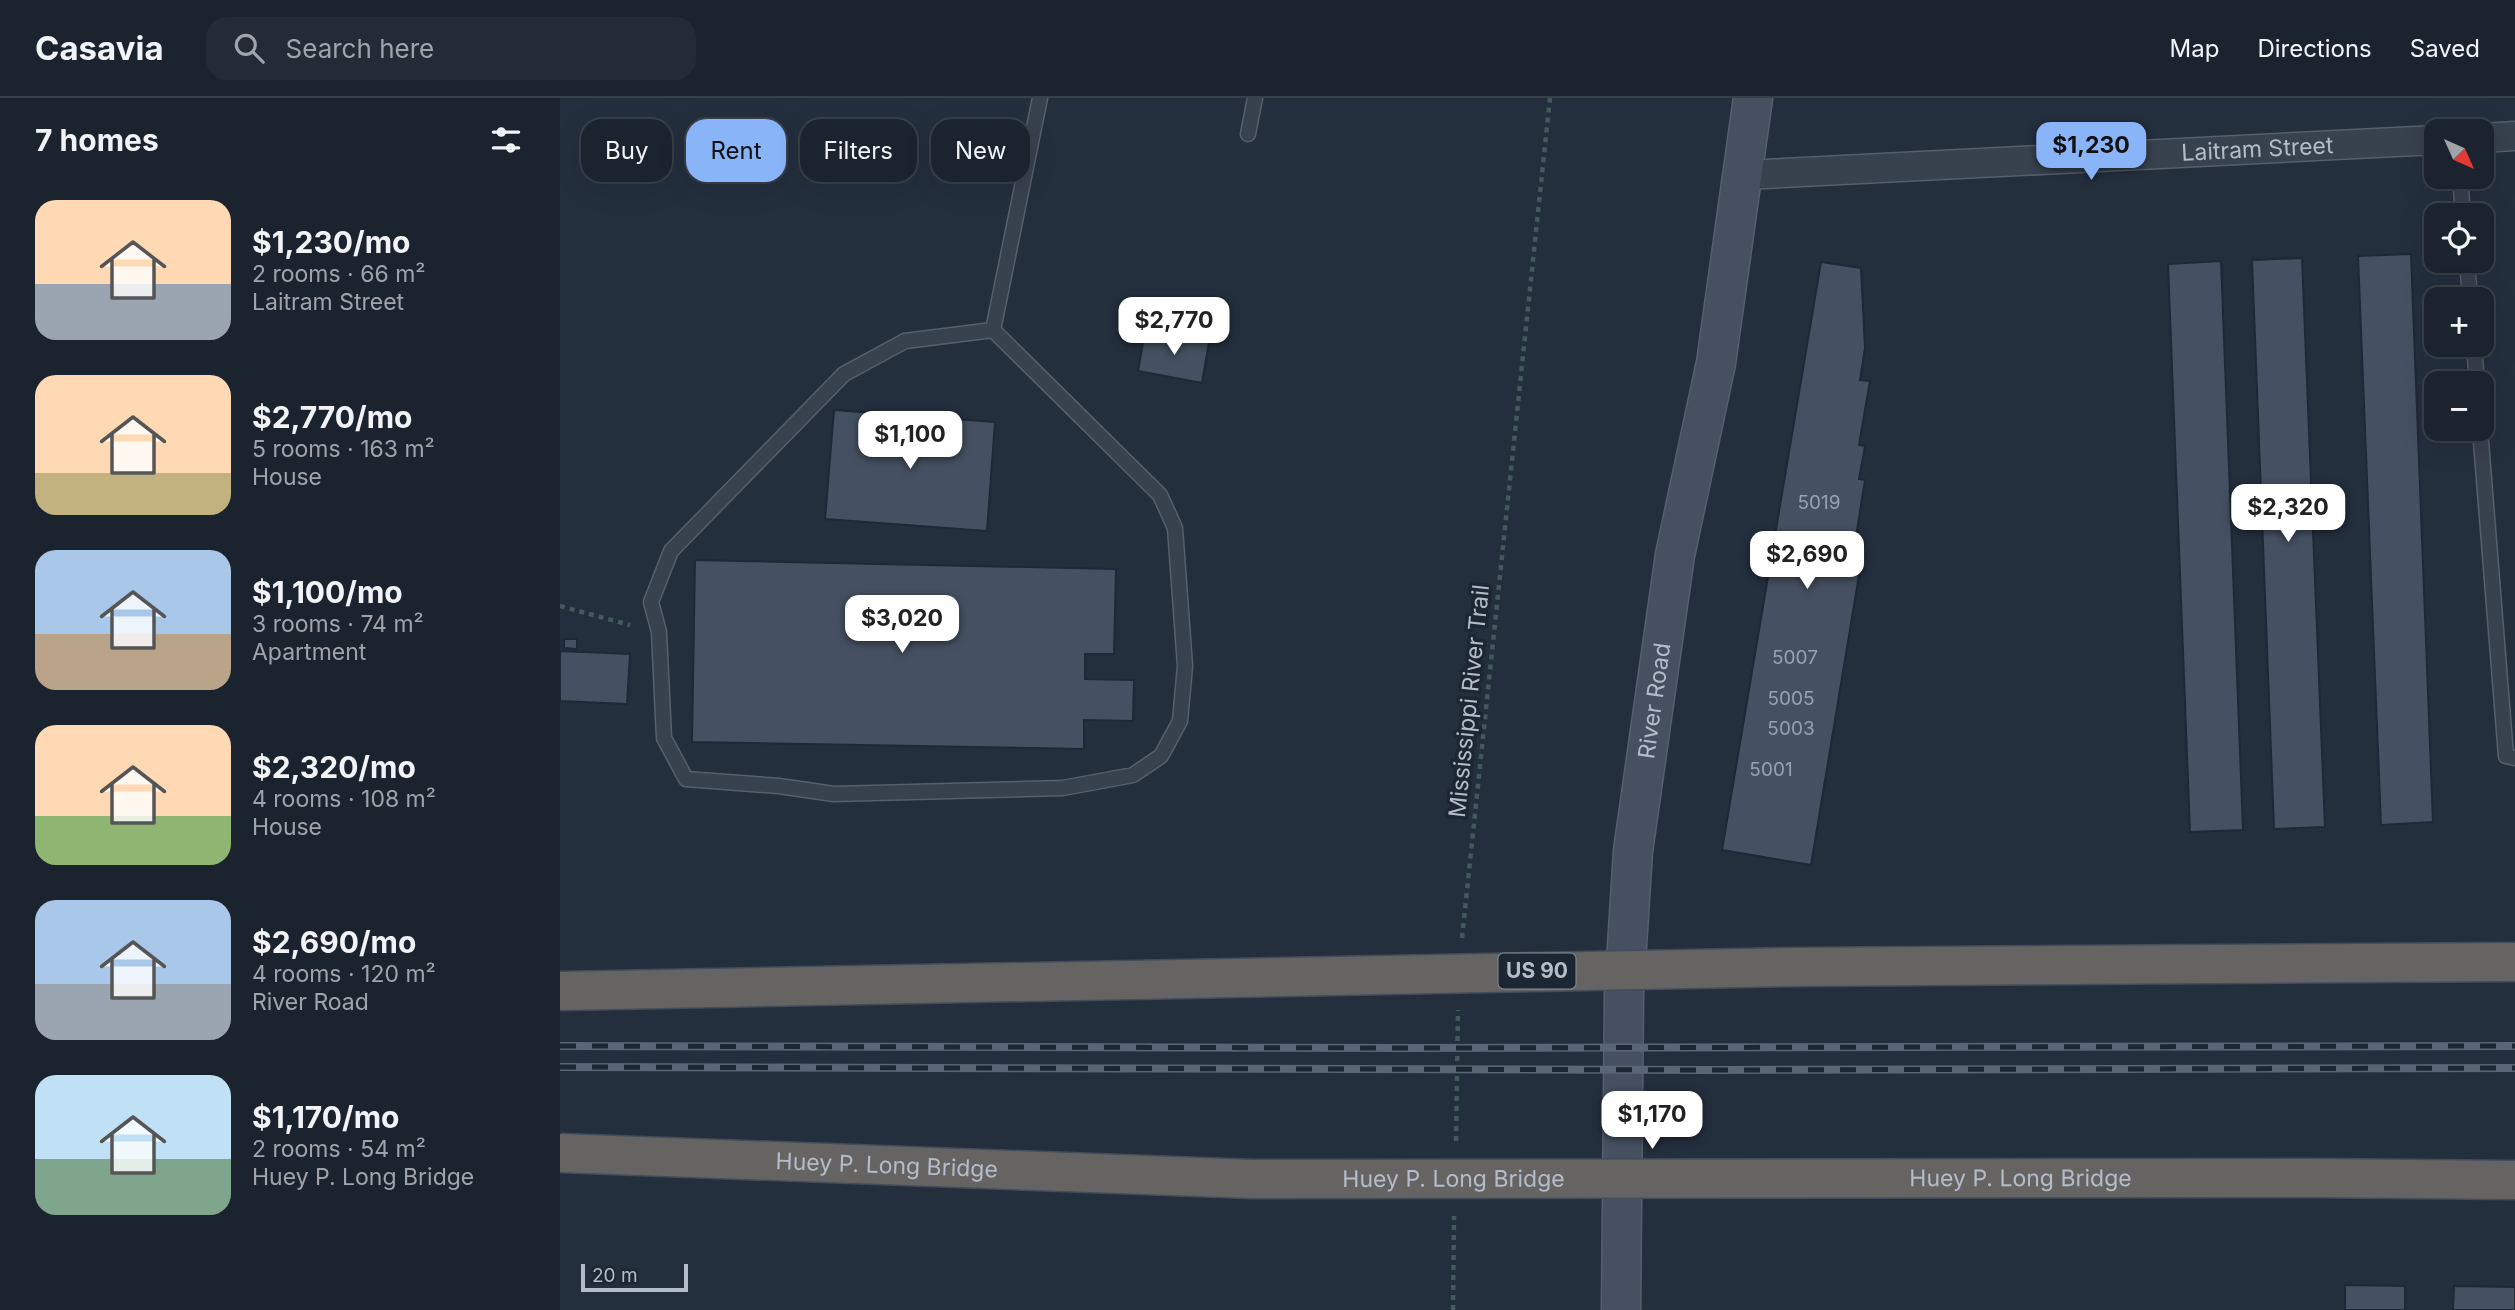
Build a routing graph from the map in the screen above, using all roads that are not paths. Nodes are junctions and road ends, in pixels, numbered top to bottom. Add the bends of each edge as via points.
1 (1040, 98) edge
2 (1255, 98) edge
3 (1754, 98) edge
4 (1248, 134) dead end
5 (2515, 136) edge
6 (2494, 137) edge
7 (2424, 141) edge
8 (1744, 175) junction
9 (993, 330) junction
10 (2481, 441) edge
11 (2515, 758) edge
12 (2515, 962) edge
13 (560, 991) edge
14 (560, 1153) edge
15 (2515, 1180) edge
16 (1621, 1310) edge

1 - 9 lane
2 - 4 lane
3 - 8 main road, River Road
5 - 6 street
7 - 8 street, Laitram Street
8 - 16 main road, River Road via 1716,363 1675,555 1633,851 1623,993
9 - 9 lane via 905,341 844,374 671,551 651,602 659,632 664,738 686,779 834,794 1063,788 1133,775 1161,756 1180,721 1185,666 1175,528 1160,495
10 - 11 lane via 2506,756
12 - 13 highway, US 90, bridge via 1768,967
14 - 15 highway, Huey P. Long Bridge, bridge via 1252,1178

